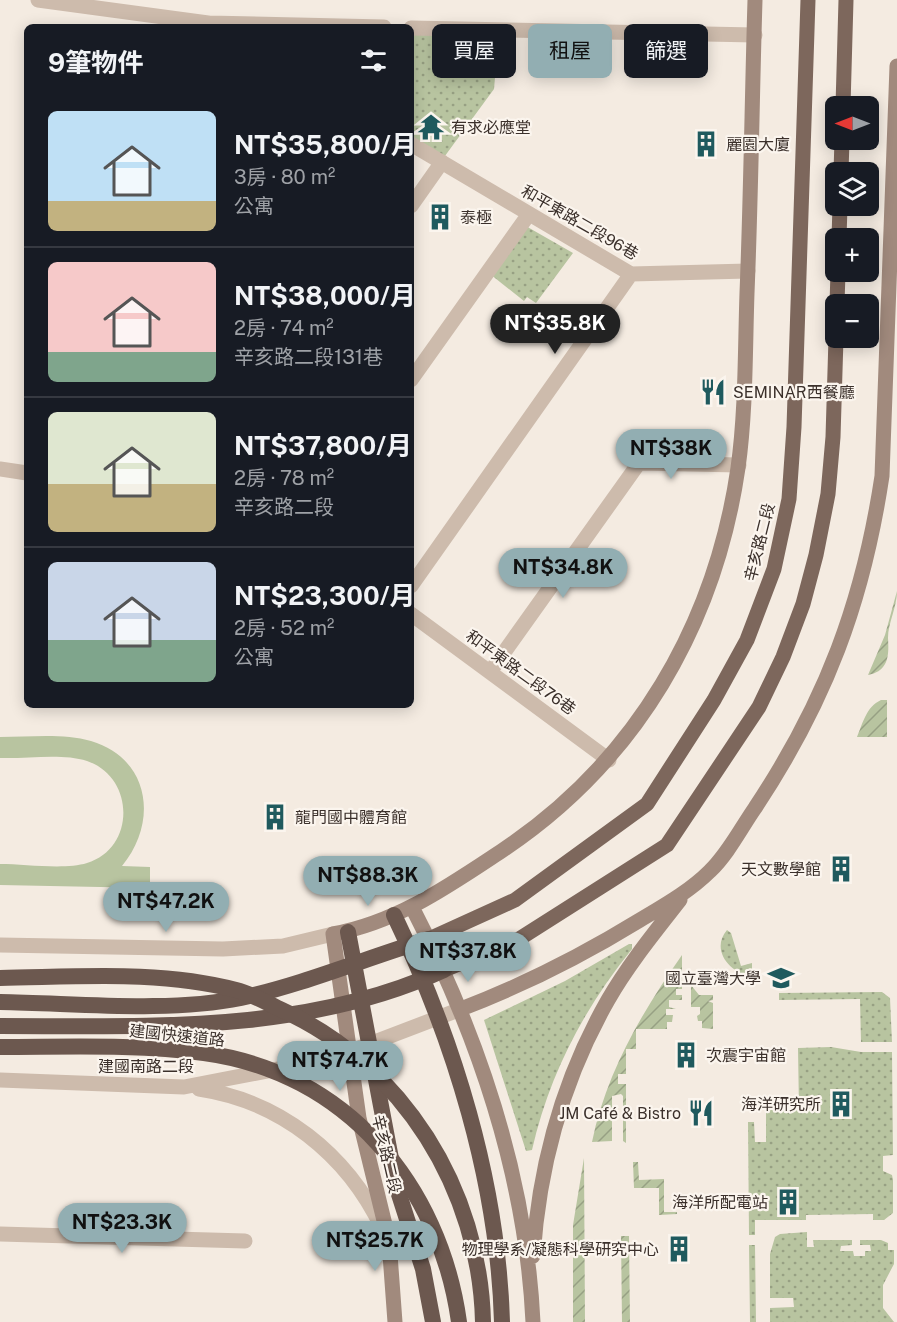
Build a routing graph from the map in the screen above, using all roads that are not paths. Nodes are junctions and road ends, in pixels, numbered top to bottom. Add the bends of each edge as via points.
1 (38, 0) edge
2 (755, 0) edge
3 (808, 0) edge
4 (846, 0) edge
5 (197, 24) edge
6 (414, 28) edge
7 (755, 35) junction
8 (897, 66) edge
9 (843, 96) edge
10 (414, 146) edge
11 (442, 162) junction
12 (414, 202) edge
13 (528, 214) junction
14 (748, 271) junction
15 (631, 274) junction
16 (836, 348) edge
17 (414, 376) edge
18 (738, 465) junction
19 (0, 469) edge
20 (24, 473) edge
21 (414, 582) edge
22 (414, 616) edge
23 (490, 672) junction
24 (609, 760) junction
25 (687, 892) junction
26 (412, 907) junction
27 (394, 915) junction
28 (340, 933) junction
29 (429, 939) junction
30 (0, 945) edge
31 (408, 945) junction
32 (347, 966) junction
33 (444, 970) junction
34 (0, 978) edge
35 (423, 980) junction
36 (362, 999) junction
37 (0, 1002) edge
38 (344, 1002) junction
39 (461, 1009) junction
40 (437, 1018) junction
41 (0, 1026) edge
42 (370, 1044) junction
43 (0, 1047) edge
44 (351, 1051) junction
45 (0, 1080) edge
46 (184, 1087) junction
47 (0, 1234) edge
48 (245, 1241) dead end
49 (389, 1241) junction
50 (531, 1283) junction
51 (432, 1315) edge
52 (395, 1322) edge
53 (459, 1322) edge
54 (483, 1322) edge
55 (502, 1322) edge
56 (533, 1322) edge

1 - 5 street
2 - 7 main road
3 - 29 main road, 辛亥路二段 via 789,499 774,569 747,640 714,700 647,804 515,900
4 - 9 main road
6 - 7 street
7 - 14 main road
8 - 25 main road via 882,476 851,618 829,677 773,781 712,869
10 - 11 street, 和平東路二段96巷
11 - 12 street
11 - 13 street, 和平東路二段96巷
13 - 15 street, 和平東路二段96巷
13 - 17 street
14 - 15 street, 和平東路二段96巷
14 - 18 main road
15 - 21 street
16 - 33 main road via 828,494 816,555 803,604 759,707 667,845 519,939
18 - 23 street via 639,463
18 - 24 main road via 720,551 701,610 666,678
19 - 20 street
22 - 23 street, 和平東路二段76巷
23 - 24 street, 和平東路二段76巷
24 - 26 main road via 560,808 522,837
25 - 39 main road via 556,968
25 - 50 main road via 608,999 563,1098 544,1165
26 - 27 main road
26 - 29 main road
27 - 28 main road
27 - 31 highway
28 - 30 street via 284,946 223,949
28 - 32 highway
29 - 31 highway, 建國快速道路
29 - 33 main road
31 - 32 highway, 建國快速道路
31 - 35 highway
32 - 36 highway
32 - 37 highway, 建國快速道路 via 240,998 189,1004
32 - 38 main road, 辛亥路二段
33 - 35 highway, 建國快速道路
33 - 39 main road
34 - 54 highway, bridge via 165,979 237,990 304,1020 347,1049 404,1103 435,1147 463,1210 478,1267
35 - 36 highway, 建國快速道路
35 - 40 highway
36 - 38 highway, 建國快速道路
36 - 42 highway
38 - 41 highway, 建國快速道路 via 243,1023
38 - 44 main road, 辛亥路二段
39 - 40 street, 建國南路二段
39 - 50 main road via 493,1100 513,1180
40 - 42 street, 建國南路二段
40 - 55 highway via 472,1130 487,1198
42 - 44 street, 建國南路二段
42 - 51 highway via 396,1185 423,1269
43 - 53 highway, 建國快速道路, bridge via 131,1047 206,1053 291,1079 321,1096 379,1142 420,1200 447,1265
44 - 46 street, 建國南路二段 via 296,1067
44 - 49 main road, 辛亥路二段 via 360,1118
45 - 46 street, 建國南路二段
46 - 49 street via 243,1100 281,1117 316,1140 346,1169 370,1203
47 - 48 street
49 - 52 main road, 辛亥路二段
50 - 56 main road

